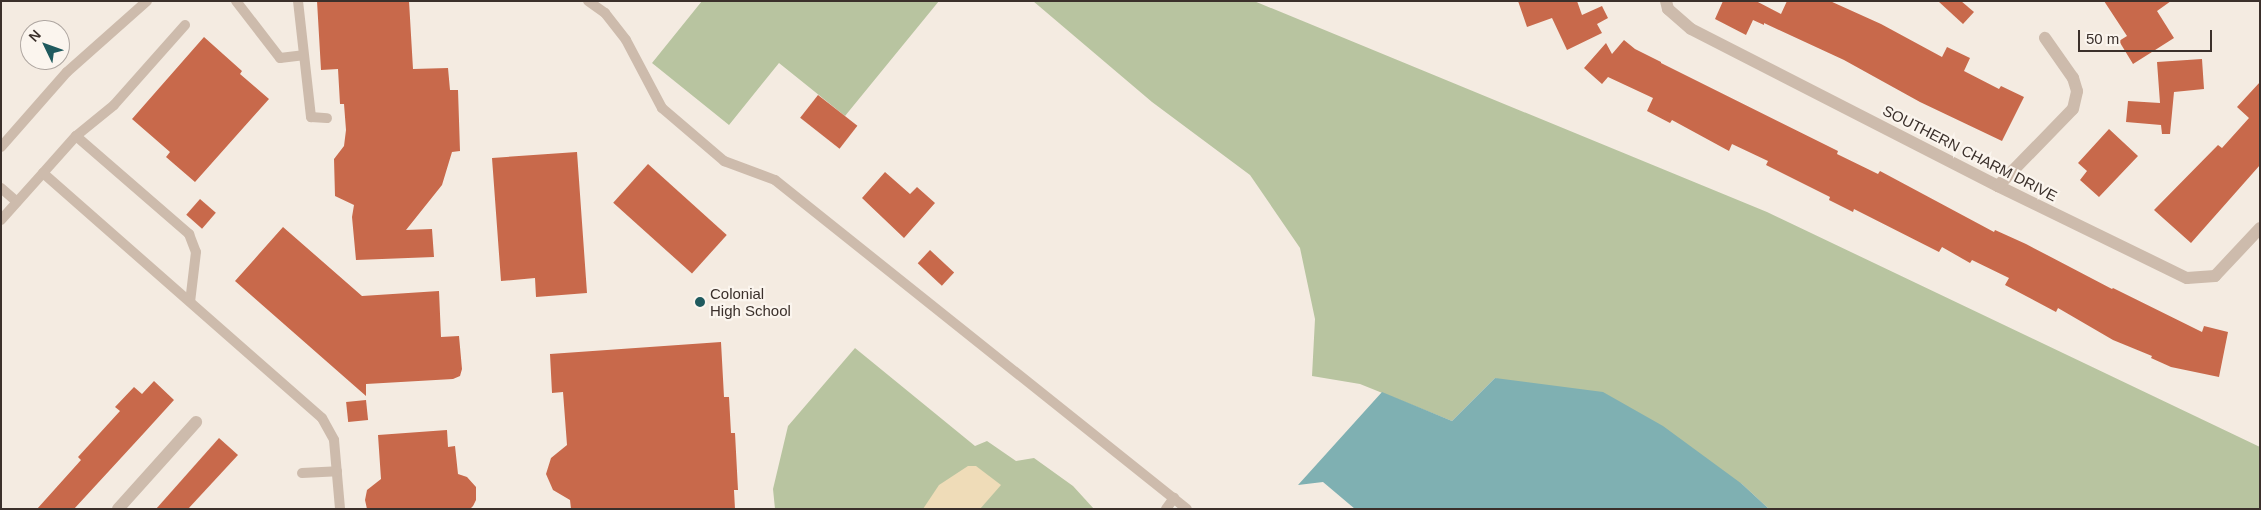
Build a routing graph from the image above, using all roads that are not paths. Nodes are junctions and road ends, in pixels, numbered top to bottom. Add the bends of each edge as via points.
1 (147, 1) edge
2 (236, 1) edge
3 (298, 1) edge
4 (588, 1) edge
5 (1666, 1) edge
6 (185, 25) dead end
7 (2045, 38) dead end
8 (303, 55) junction
9 (327, 118) dead end
10 (76, 136) junction
11 (1, 147) edge
12 (43, 174) junction
13 (1998, 186) junction
14 (1, 188) edge
15 (17, 202) junction
16 (1, 220) edge
17 (2260, 228) edge
18 (190, 302) junction
19 (196, 422) dead end
20 (337, 470) junction
21 (302, 473) dead end
22 (1174, 498) junction
23 (118, 509) edge
24 (340, 509) edge
25 (1166, 509) edge
26 (1187, 509) edge

1 - 11 lane via 67,72
2 - 8 lane via 280,58
3 - 8 lane
4 - 22 lane via 604,13 626,40 662,108 724,161 775,180
5 - 13 street, SOUTHERN CHARM DRIVE via 1668,9 1691,29
6 - 10 lane via 114,105
7 - 13 street via 2073,78 2077,92 2073,108
8 - 9 lane via 311,117
10 - 12 lane
10 - 18 lane via 189,234 196,252
12 - 15 lane
12 - 18 lane
13 - 17 street, SOUTHERN CHARM DRIVE via 2187,278 2215,276
14 - 15 lane
15 - 16 lane
18 - 20 lane via 322,418 334,440
19 - 23 street
20 - 21 lane
20 - 24 lane
22 - 25 lane
22 - 26 lane

